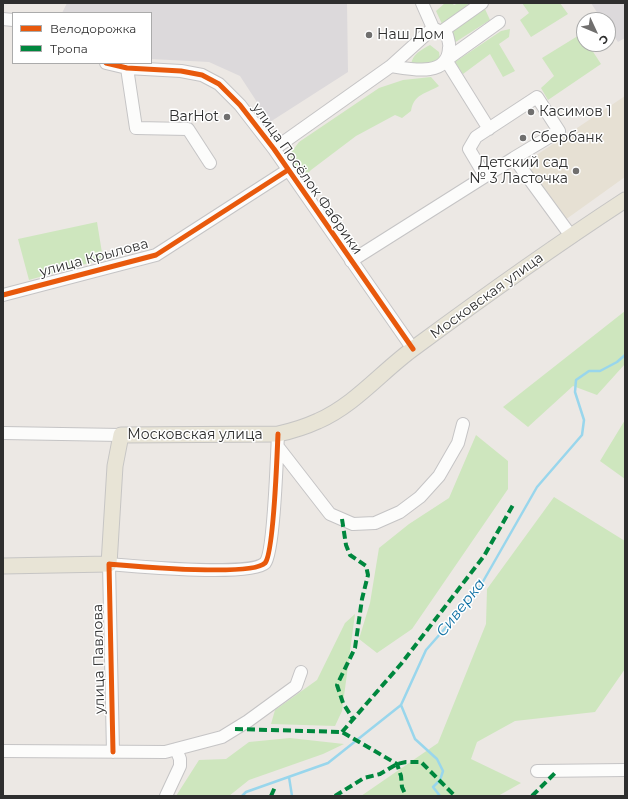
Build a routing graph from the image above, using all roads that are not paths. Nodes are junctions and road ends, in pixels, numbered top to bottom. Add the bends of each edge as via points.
1 (422, 3) edge
2 (482, 3) edge
3 (499, 22) dead end
4 (437, 30) junction
5 (446, 60) junction
6 (110, 64) edge
7 (391, 66) junction
8 (127, 68) junction
9 (489, 128) junction
10 (274, 149) junction
11 (514, 158) junction
12 (210, 163) dead end
13 (288, 170) junction
14 (485, 176) junction
15 (625, 200) edge
16 (571, 236) junction
17 (351, 261) junction
18 (3, 295) edge
19 (413, 349) junction
20 (464, 424) dead end
21 (3, 433) edge
22 (121, 435) junction
23 (278, 441) junction
24 (109, 564) junction
25 (3, 566) edge
26 (301, 672) dead end
27 (176, 749) junction
28 (3, 751) edge
29 (113, 752) junction
30 (625, 770) edge
31 (537, 771) dead end
32 (166, 796) edge

1 - 4 street
2 - 4 street, улица Посёлок Фабрики
3 - 5 street
4 - 5 street via 447,35 450,48
4 - 7 street, улица Посёлок Фабрики
5 - 7 street via 434,69
5 - 9 street
6 - 8 street, улица Посёлок Фабрики
7 - 10 street, улица Посёлок Фабрики
8 - 10 street, улица Посёлок Фабрики via 181,71 202,75 219,84 240,105
8 - 12 street via 136,128 188,129
9 - 11 street, улица Посёлок Фабрики via 537,97 559,131
9 - 14 street, улица Посёлок Фабрики via 476,137 469,149
10 - 13 street, улица Посёлок Фабрики
11 - 14 street, улица Посёлок Фабрики
11 - 16 street
13 - 17 street, улица Посёлок Фабрики
13 - 18 street, улица Крылова via 156,255
14 - 17 street, улица Посёлок Фабрики
15 - 16 main road, Московская улица
16 - 19 main road, Московская улица
17 - 19 street, улица Посёлок Фабрики
19 - 23 main road, Московская улица via 347,404 320,421 296,430
20 - 23 street via 458,444 439,476 420,497 400,512 375,523 353,524 330,514
21 - 22 street, Московская улица
22 - 23 main road, Московская улица
22 - 24 main road, улица Павлова via 115,466
23 - 24 street via 271,542 266,562 260,567 210,571
24 - 25 main road
24 - 29 street, улица Павлова
26 - 27 street via 296,686 222,738
27 - 29 street via 165,752
27 - 32 street via 180,766
28 - 29 street
30 - 31 street

